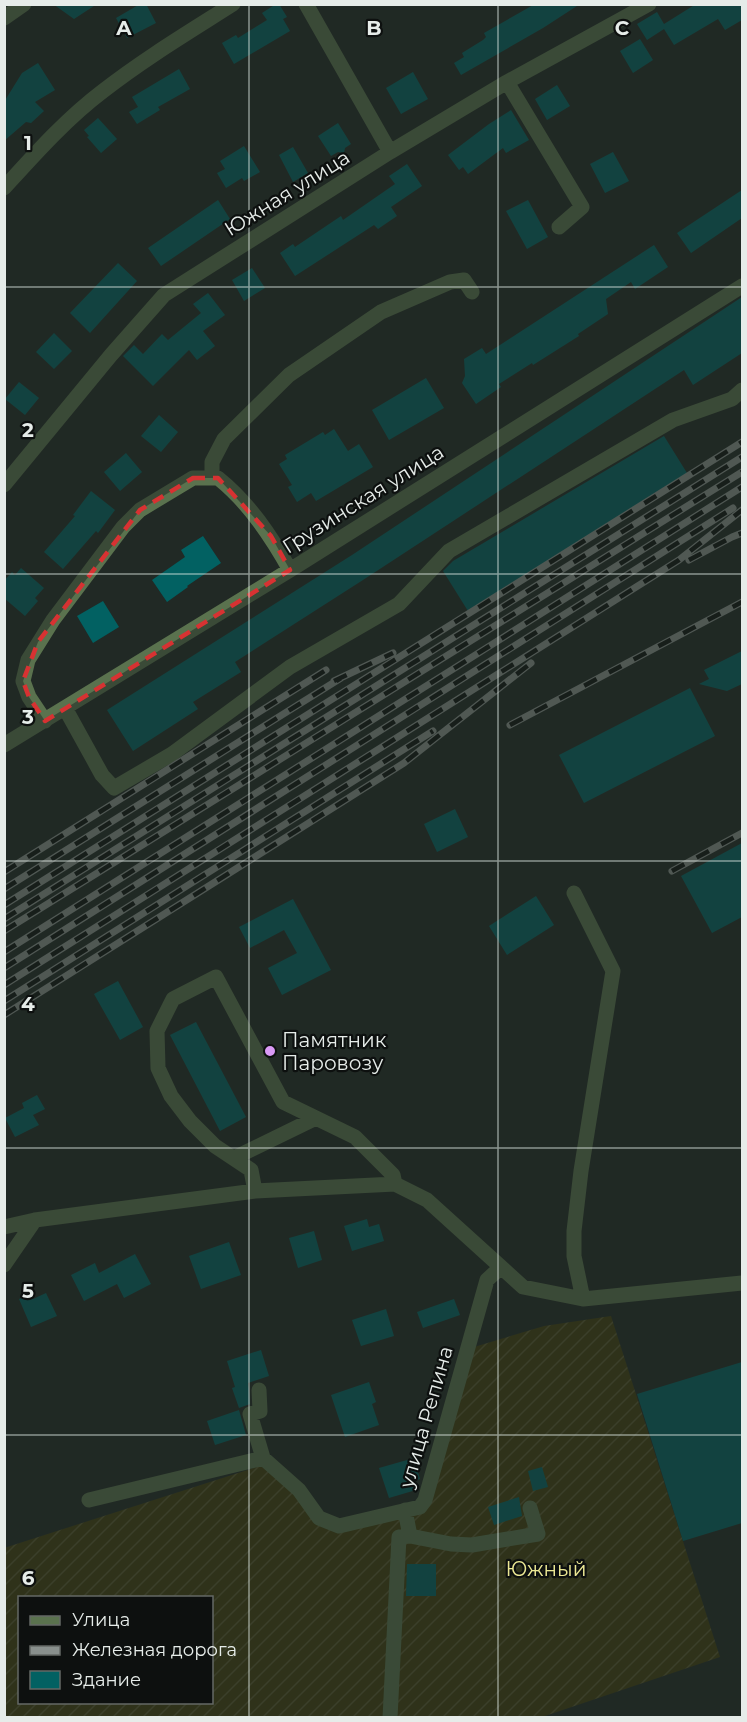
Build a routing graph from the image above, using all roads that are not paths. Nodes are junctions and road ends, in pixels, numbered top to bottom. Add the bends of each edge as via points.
1 (24, 4) edge
2 (233, 4) edge
3 (306, 4) edge
4 (649, 4) edge
5 (4, 18) edge
6 (507, 82) junction
7 (390, 152) junction
8 (4, 188) edge
9 (559, 227) dead end
10 (742, 286) edge
11 (472, 292) dead end
12 (742, 390) edge
13 (212, 478) junction
14 (4, 485) edge
15 (290, 570) junction
16 (65, 708) junction
17 (45, 721) junction
18 (4, 745) edge
19 (574, 893) dead end
20 (316, 1118) junction
21 (234, 1158) junction
22 (395, 1184) junction
23 (255, 1191) junction
24 (35, 1220) junction
25 (4, 1227) edge
26 (4, 1265) edge
27 (501, 1267) junction
28 (742, 1283) edge
29 (583, 1299) junction
30 (259, 1390) dead end
31 (263, 1458) junction
32 (89, 1500) dead end
33 (530, 1508) dead end
34 (405, 1510) junction
35 (410, 1536) junction
36 (390, 1718) edge

1 - 5 street
2 - 8 street via 101,92 53,134
3 - 7 street
4 - 6 street, Южная улица
6 - 7 street, Южная улица
6 - 9 street via 582,207
7 - 14 street, Южная улица via 164,295
10 - 15 street, Грузинская улица
11 - 13 street via 464,280 450,282 381,312 289,375 224,439 212,462
12 - 16 street via 732,399 673,420 449,551 399,604 290,667 172,754 114,788 102,775
13 - 15 street via 235,491 271,537
13 - 17 street via 193,478 140,510 48,627 28,660 23,681
15 - 16 street, Грузинская улица
16 - 17 street, Грузинская улица
17 - 18 street, Грузинская улица
19 - 29 street via 613,971 574,1230 574,1256
20 - 21 street
20 - 21 street via 283,1102 216,976 173,999 157,1031 158,1068 171,1096 190,1121 215,1146
20 - 22 street via 355,1137 393,1175
21 - 23 street via 251,1170
22 - 23 street
22 - 27 street via 427,1200
23 - 24 street
24 - 25 street
24 - 26 street
27 - 29 street via 522,1287
27 - 34 street, улица Репина via 487,1280 425,1500 420,1507
28 - 29 street
30 - 31 street via 260,1411 250,1413
31 - 32 street
31 - 34 street, улица Репина via 299,1491 319,1518 339,1526
33 - 35 street via 538,1534 472,1545 451,1545
34 - 35 street
35 - 36 street via 399,1537

